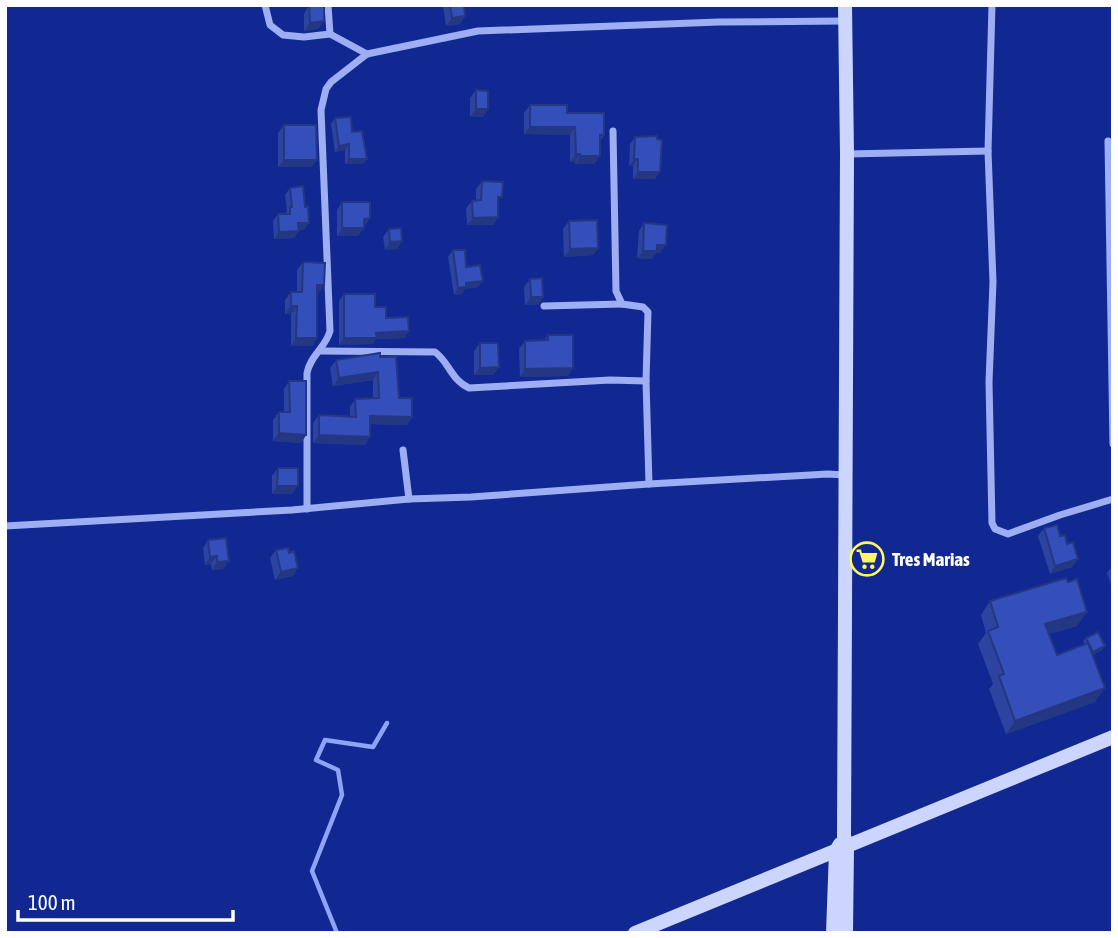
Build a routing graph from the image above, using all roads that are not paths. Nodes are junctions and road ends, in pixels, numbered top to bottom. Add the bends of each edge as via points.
1 (265, 5) edge
2 (328, 5) edge
3 (845, 5) edge
4 (992, 5) edge
5 (845, 21) junction
6 (330, 34) junction
7 (367, 54) junction
8 (613, 131) dead end
9 (1108, 141) dead end
10 (988, 152) junction
11 (848, 154) junction
12 (622, 304) junction
13 (544, 306) edge
14 (320, 351) junction
15 (646, 381) junction
16 (1113, 444) edge
17 (403, 450) dead end
18 (845, 475) junction
19 (649, 484) junction
20 (409, 499) junction
21 (1113, 499) edge
22 (307, 509) junction
23 (5, 526) edge
24 (1113, 737) edge
25 (842, 845) junction
26 (635, 933) edge
27 (833, 933) edge
28 (846, 933) edge

1 - 6 street via 270,25 283,34
2 - 6 street
3 - 5 street
4 - 10 street
5 - 7 street via 478,31
5 - 11 street
6 - 7 street
7 - 14 street via 337,76 322,99 330,331
8 - 12 street via 616,291
9 - 16 street
10 - 11 street
10 - 21 street via 993,282 989,382 992,523 1008,534
11 - 18 street
12 - 13 street
12 - 15 street via 648,312
14 - 15 street via 435,352 453,377 469,388
14 - 22 street via 307,373
15 - 19 street
17 - 20 street
18 - 19 street
18 - 25 street
19 - 20 street
20 - 22 street
22 - 23 street
24 - 25 street
25 - 26 street
25 - 27 street
25 - 28 street

